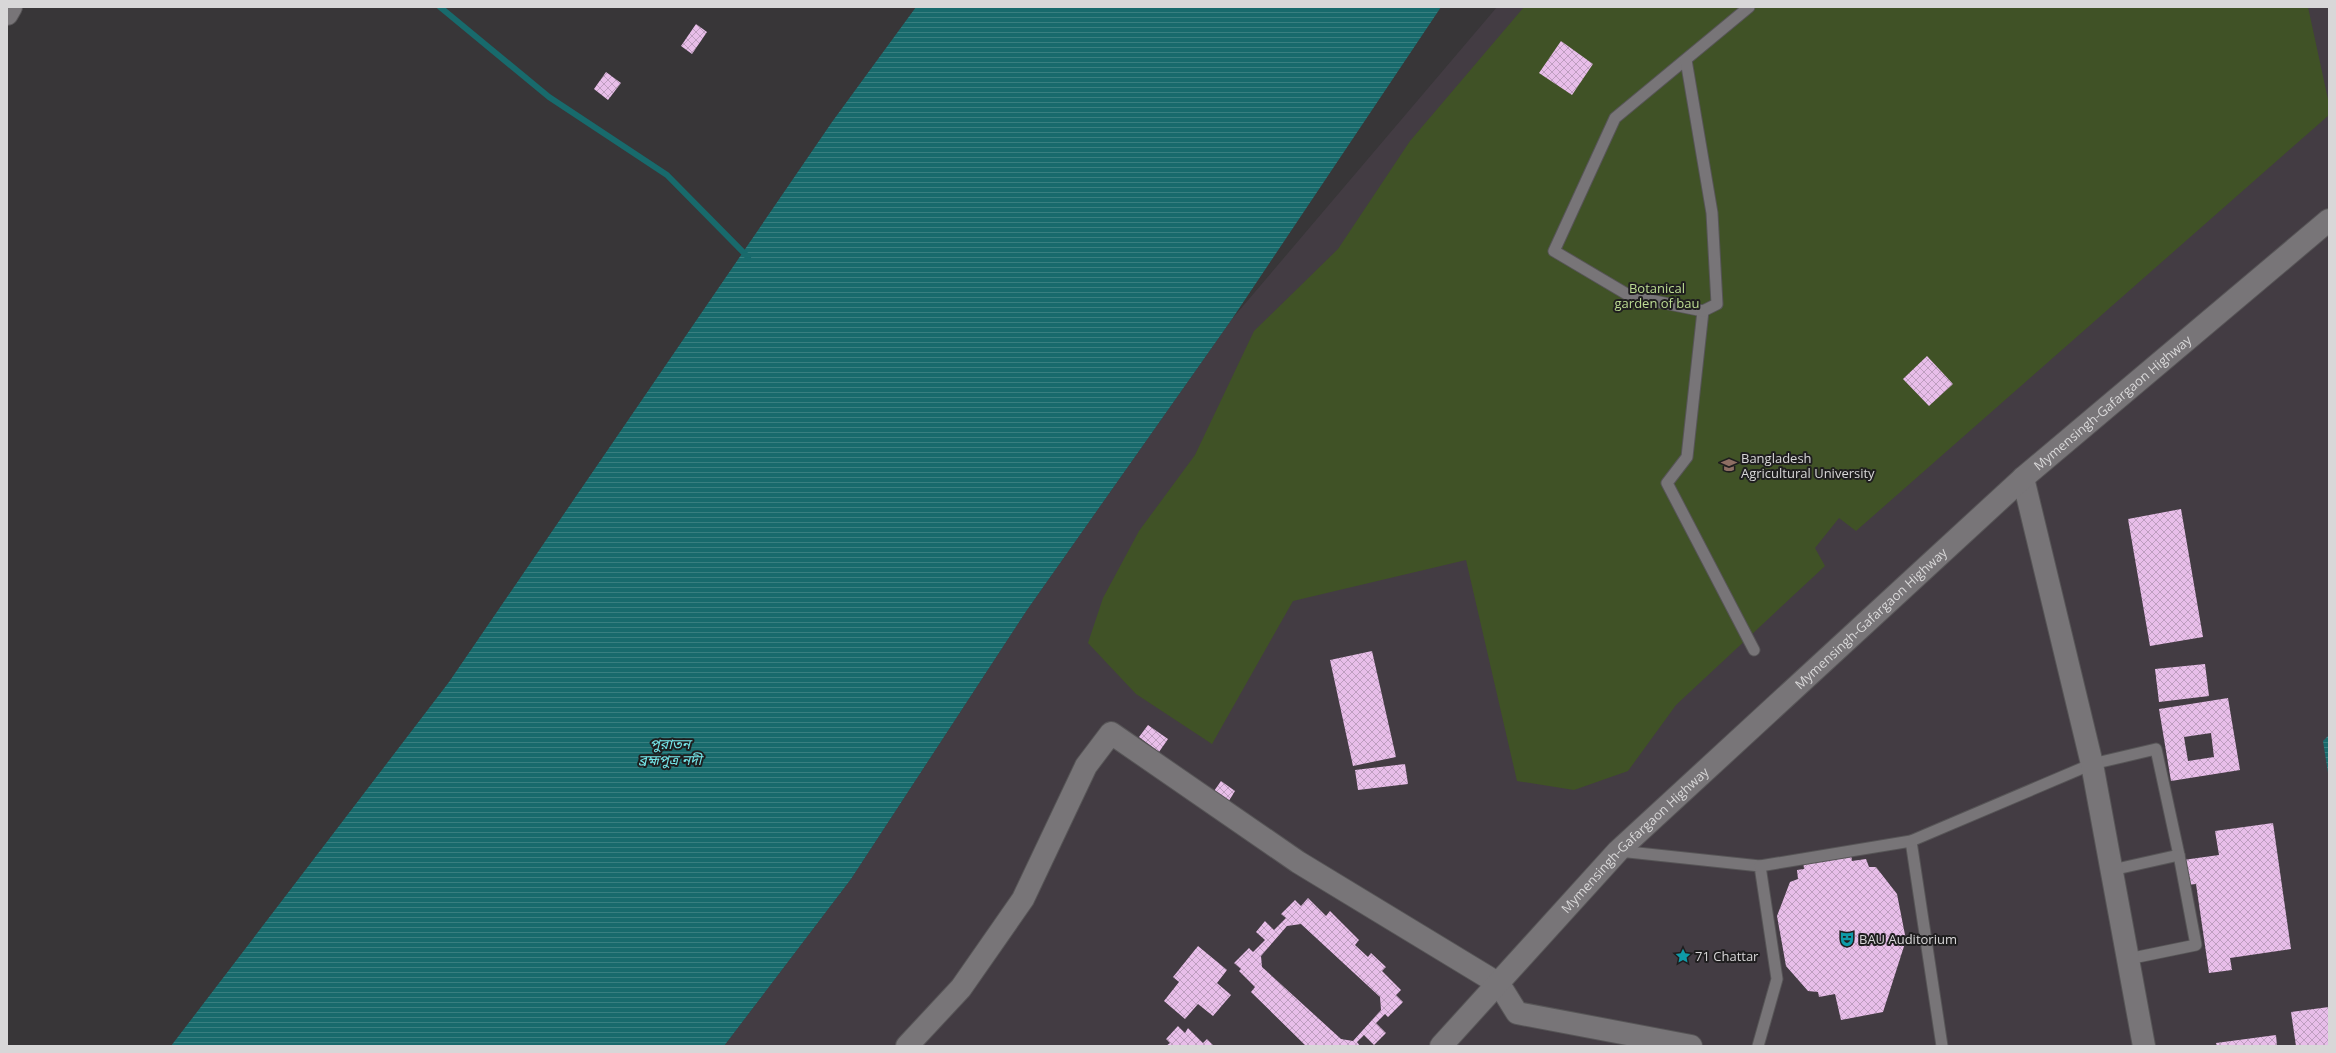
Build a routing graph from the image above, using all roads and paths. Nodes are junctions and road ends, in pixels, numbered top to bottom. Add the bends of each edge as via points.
1 (11, 7) edge
2 (1749, 7) edge
3 (7, 14) edge
4 (1686, 60) junction
5 (2329, 220) edge
6 (1703, 311) junction
7 (2023, 478) junction
8 (1754, 650) dead end
9 (2092, 764) junction
10 (1911, 841) junction
11 (1618, 851) junction
12 (2179, 855) junction
13 (1760, 866) junction
14 (2112, 870) junction
15 (2128, 959) junction
16 (1499, 984) junction
17 (907, 1046) edge
18 (1441, 1046) edge
19 (1691, 1046) edge
20 (1758, 1046) edge
21 (1942, 1046) edge
22 (2144, 1046) edge

1 - 3 street
2 - 4 lane
4 - 6 lane via 1712,213 1716,304
4 - 6 lane via 1615,118 1554,251 1630,296
5 - 7 street, Mymensingh-Gafargaon Highway
6 - 8 lane via 1688,457 1667,483
7 - 9 street
7 - 11 street, Mymensingh-Gafargaon Highway
9 - 10 lane
9 - 12 lane via 2156,749
9 - 14 street
10 - 13 lane
10 - 21 lane
11 - 13 lane
11 - 16 street, Mymensingh-Gafargaon Highway
12 - 14 lane
12 - 15 lane via 2196,945
13 - 20 lane via 1777,979
14 - 15 street
15 - 22 street
16 - 17 street via 1298,862 1110,734 1086,766 1023,899 961,988
16 - 18 street, Mymensingh-Gafargaon Highway
16 - 19 street via 1517,1013

